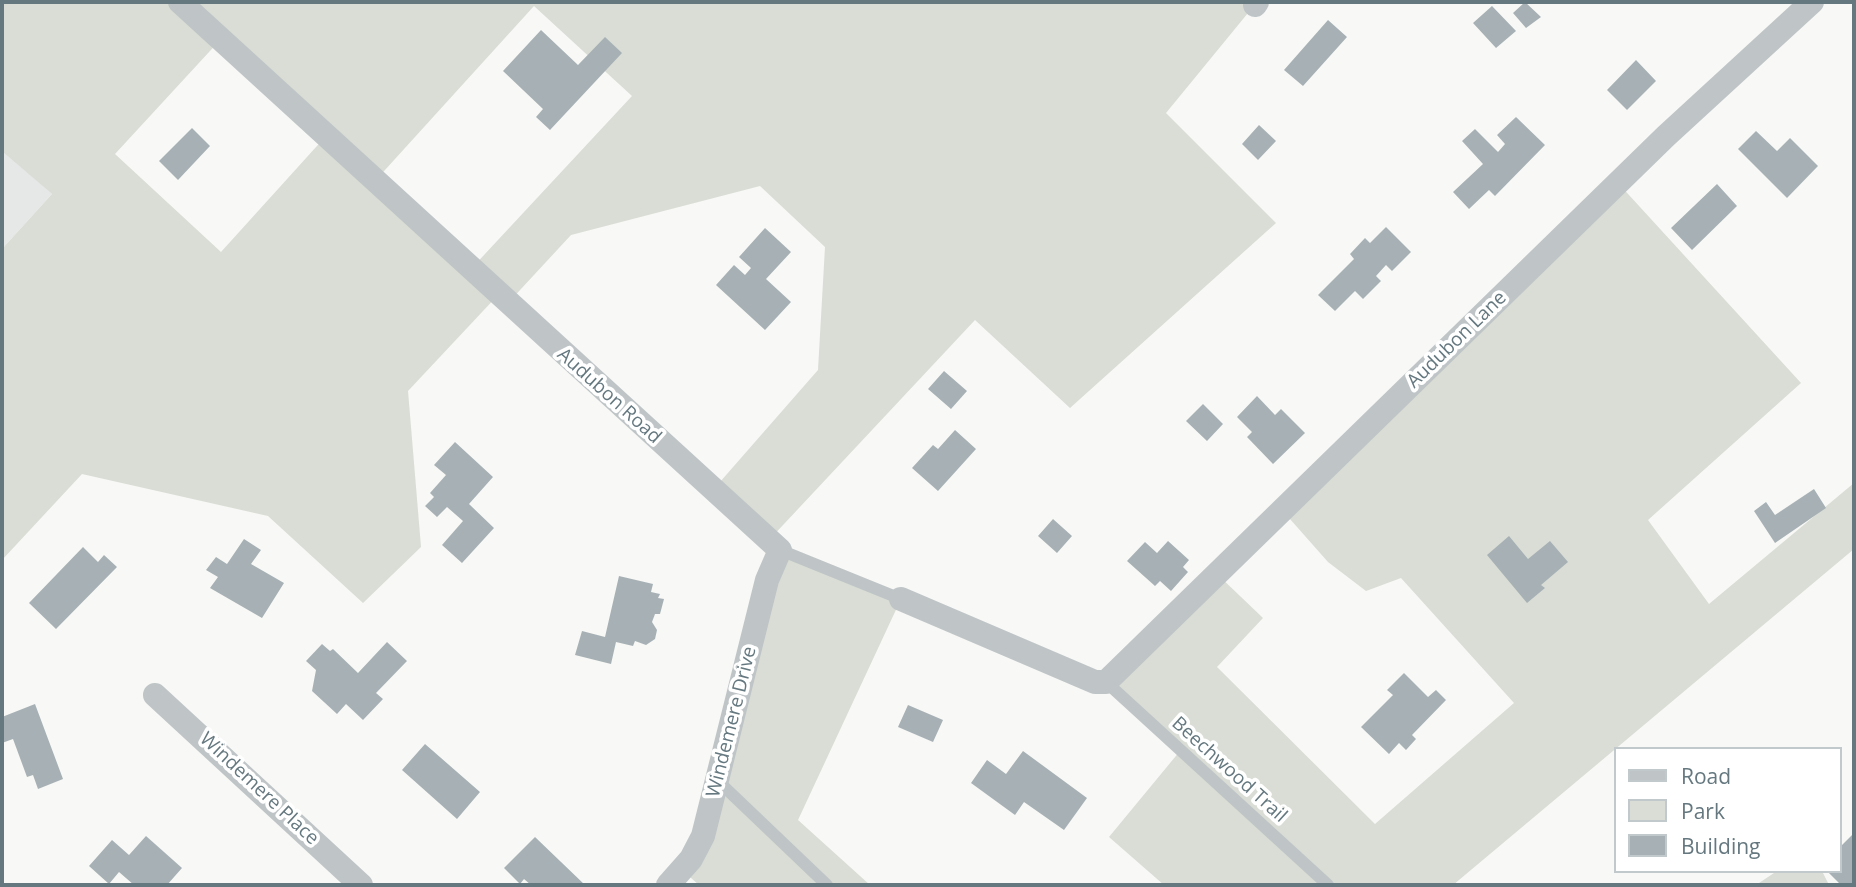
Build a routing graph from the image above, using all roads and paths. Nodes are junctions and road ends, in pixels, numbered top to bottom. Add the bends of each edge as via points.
1 (180, 2) edge
2 (1812, 2) edge
3 (780, 550) junction
4 (901, 599) joint
5 (1106, 682) junction
6 (155, 695) dead end
7 (718, 781) junction
8 (361, 885) edge
9 (668, 885) edge
10 (827, 885) edge
11 (1328, 885) edge

1 - 3 street, Audubon Road
2 - 5 street, Audubon Lane via 1681,121
3 - 4 lane, Audubon Road
3 - 7 street, Windemere Drive via 767,580
4 - 5 street, Audubon Road via 1095,682
5 - 11 lane, Beechwood Trail
6 - 8 street, Windemere Place
7 - 9 street, Windemere Drive via 703,836 691,859
7 - 10 lane

